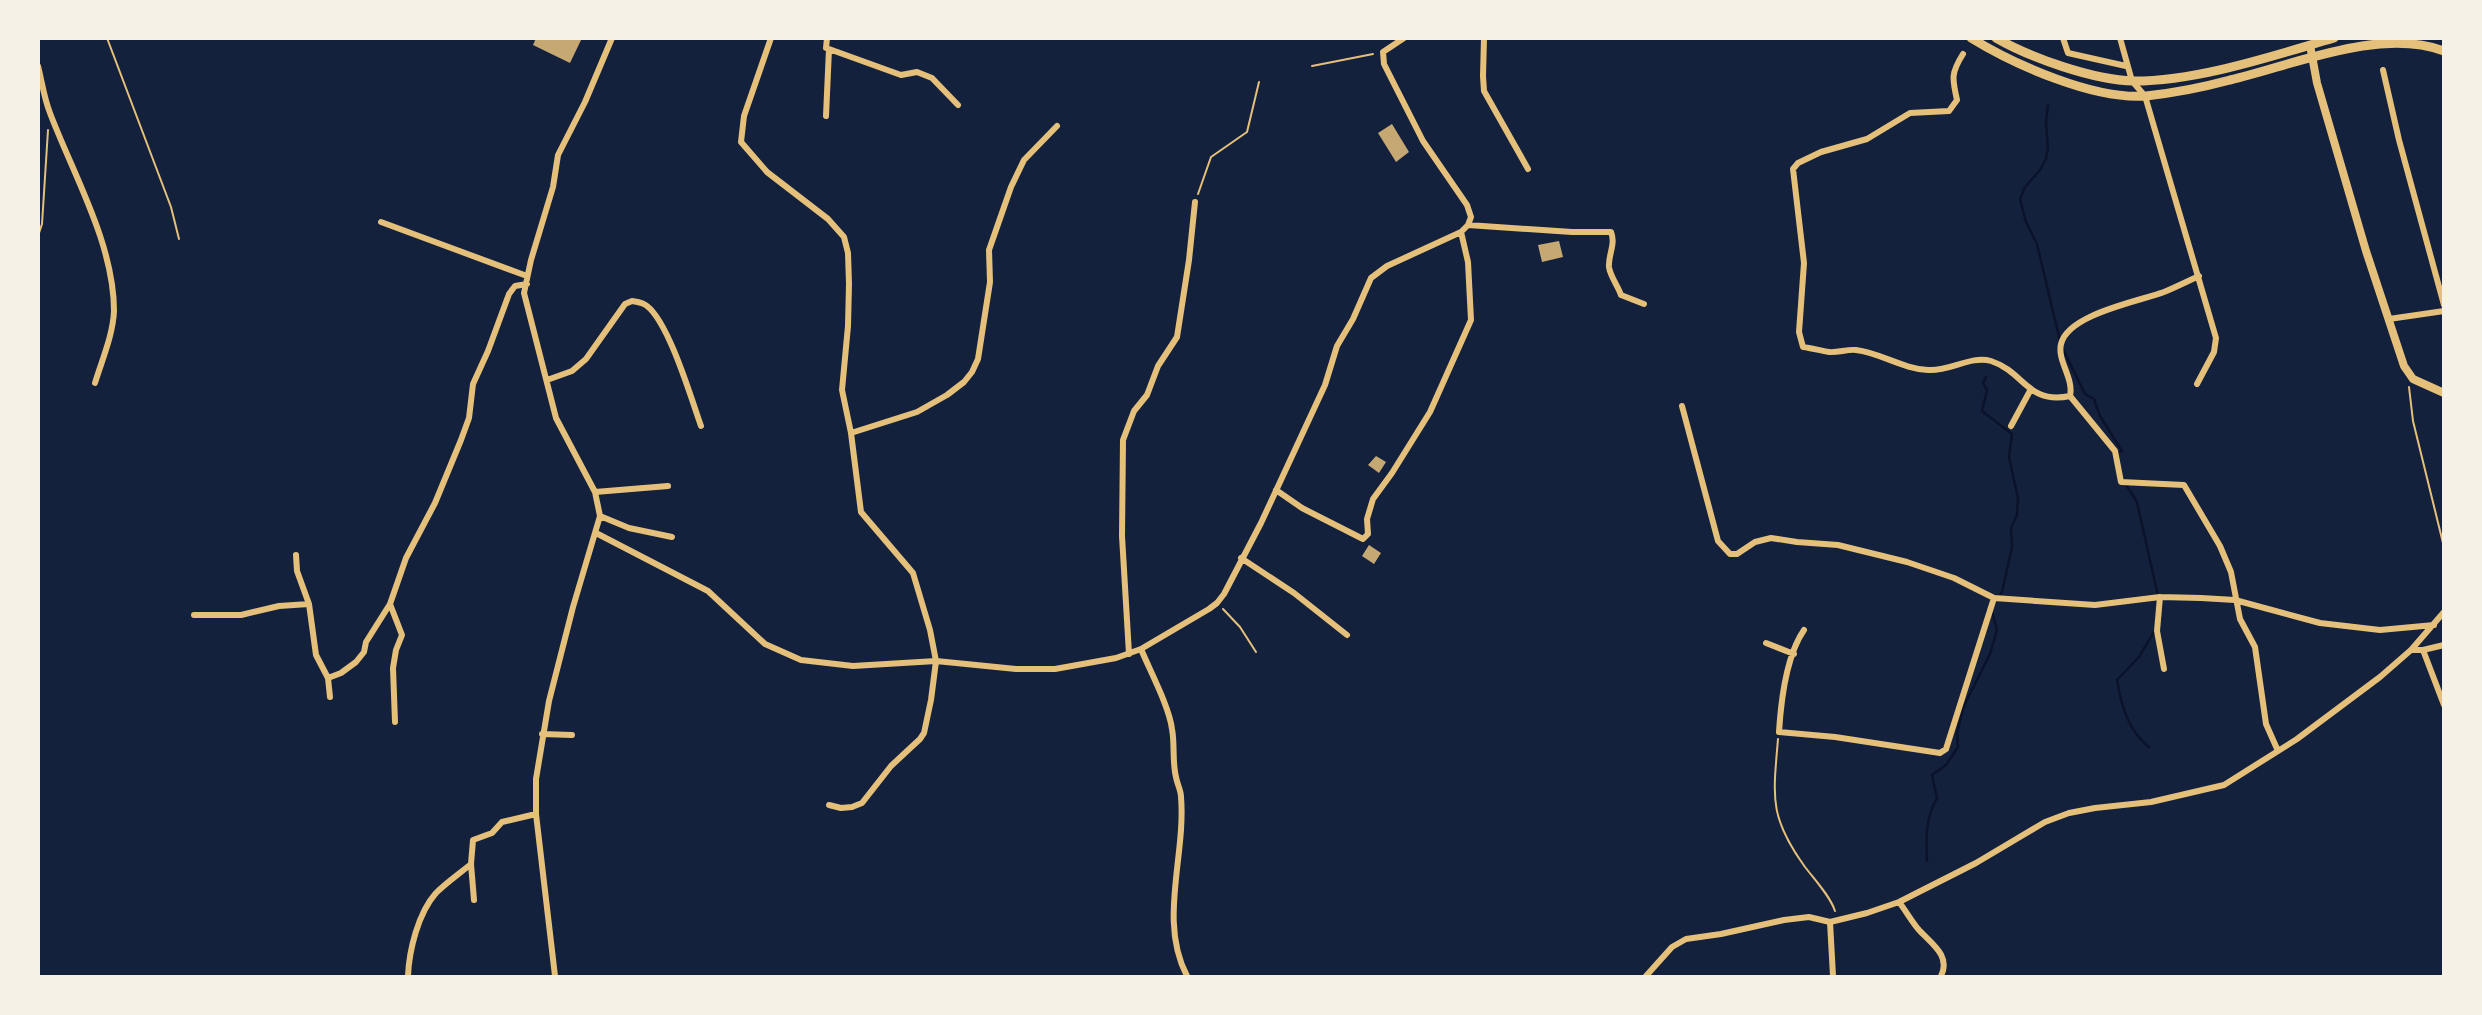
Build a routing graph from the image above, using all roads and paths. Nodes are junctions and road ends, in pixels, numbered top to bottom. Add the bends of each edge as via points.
1 (107, 38) edge
2 (611, 38) edge
3 (771, 38) edge
4 (827, 38) edge
5 (1404, 38) edge
6 (1484, 38) edge
7 (1971, 38) edge
8 (1996, 38) edge
9 (2063, 38) edge
10 (2120, 38) edge
11 (2334, 38) edge
12 (2310, 42) edge
13 (829, 49) junction
14 (1383, 51) junction
15 (2444, 51) edge
16 (1963, 54) dead end
17 (2311, 58) junction
18 (38, 66) edge
19 (1312, 66) dead end
20 (2126, 66) junction
21 (2383, 70) dead end
22 (2133, 81) junction
23 (1259, 82) dead end
24 (2145, 96) junction
25 (958, 105) dead end
26 (49, 111) junction
27 (826, 116) dead end
28 (1057, 126) dead end
29 (1528, 169) dead end
30 (1195, 202) joint
31 (381, 222) dead end
32 (1468, 226) junction
33 (1461, 232) junction
34 (38, 236) edge
35 (179, 239) dead end
36 (2199, 276) junction
37 (527, 280) junction
38 (1644, 304) dead end
39 (2444, 304) edge
40 (2444, 312) edge
41 (2389, 318) junction
42 (2407, 372) junction
43 (547, 380) junction
44 (95, 383) dead end
45 (2197, 383) dead end
46 (2031, 389) junction
47 (2444, 393) edge
48 (2070, 396) junction
49 (1682, 406) dead end
50 (701, 426) dead end
51 (2011, 426) dead end
52 (851, 433) junction
53 (668, 486) dead end
54 (1276, 490) junction
55 (595, 492) junction
56 (600, 516) junction
57 (596, 533) junction
58 (671, 537) dead end
59 (2444, 547) edge
60 (296, 555) dead end
61 (1241, 558) junction
62 (2160, 597) junction
63 (1994, 598) junction
64 (2235, 600) junction
65 (309, 604) junction
66 (390, 604) junction
67 (1217, 604) junction
68 (2444, 612) edge
69 (194, 615) dead end
70 (2434, 625) junction
71 (1804, 629) dead end
72 (1347, 635) dead end
73 (1766, 643) dead end
74 (2444, 645) edge
75 (1141, 649) junction
76 (2411, 650) junction
77 (2423, 650) junction
78 (1256, 652) dead end
79 (1129, 654) junction
80 (1794, 654) junction
81 (936, 661) junction
82 (2164, 669) dead end
83 (328, 678) junction
84 (330, 698) dead end
85 (2444, 705) edge
86 (395, 722) dead end
87 (1779, 732) junction
88 (541, 734) junction
89 (572, 735) dead end
90 (2278, 751) junction
91 (829, 804) dead end
92 (536, 814) junction
93 (471, 864) junction
94 (474, 900) dead end
95 (1899, 902) junction
96 (1830, 922) junction
97 (408, 976) edge
98 (555, 976) edge
99 (1187, 976) edge
100 (1646, 976) edge
101 (1833, 976) edge
102 (1941, 976) edge

1 - 35 path
2 - 37 street via 558,155
3 - 52 street via 744,116 741,142 767,172 844,237 848,326 842,390
4 - 13 street
5 - 14 street
6 - 29 street via 1485,91
7 - 24 main road via 2047,76
8 - 22 main road via 2064,67
9 - 20 street via 2068,53
10 - 20 street
11 - 12 main road
12 - 17 street
12 - 22 main road via 2231,67
13 - 25 street via 901,75 917,72 932,78
13 - 27 street
14 - 19 path
14 - 32 street via 1384,64 1423,141 1470,210
15 - 17 main road via 2412,43
16 - 46 street via 1953,69 1957,100 1949,111 1910,113 1867,139 1810,156 1793,169 1804,263 1799,332 1803,347 1856,350 1908,368 1941,370 1984,360
17 - 24 main road via 2229,81
17 - 41 street
18 - 26 street
20 - 22 street
21 - 39 street
22 - 24 street
23 - 30 path via 1247,132 1211,157
24 - 36 street
26 - 34 path via 43,224
26 - 44 street via 84,192 110,280 112,327
28 - 52 street via 1024,160 989,250 990,282 972,372 947,395 917,412
30 - 79 street via 1177,337 1134,411 1123,440 1122,536
31 - 37 street
32 - 33 street
32 - 38 street via 1608,230 1614,239 1610,272 1621,295
33 - 54 street via 1371,278 1337,345 1325,385
33 - 54 street via 1468,262 1471,320 1430,412 1373,499 1368,534 1363,539
36 - 45 street via 2217,343
36 - 48 street via 2098,313 2064,335 2060,346
37 - 43 street via 524,293
37 - 66 street via 509,294 473,384 469,418
40 - 41 street
41 - 42 street
42 - 47 street
42 - 59 path via 2413,421
43 - 50 street via 572,371 586,359 625,304 644,303 668,338
43 - 55 street via 556,418
46 - 48 street via 2046,397
46 - 51 street
48 - 64 street via 2115,451 2121,482 2184,485 2220,546 2231,572
49 - 63 street via 1718,541 1730,554 1770,538 1838,545 1907,562
52 - 81 street via 861,512 913,573
53 - 55 street
54 - 61 street
55 - 56 street
56 - 57 street
56 - 58 street
57 - 81 street via 708,591 756,636 801,660 853,666
57 - 88 street
60 - 65 street
61 - 67 street
61 - 72 street
62 - 63 street via 2095,605
62 - 64 street
62 - 82 street via 2157,631
63 - 87 street via 1964,700 1943,752
64 - 70 street via 2320,623 2380,630
64 - 90 street via 2255,648 2266,724
65 - 69 street via 241,615
65 - 83 street via 316,655
66 - 83 street via 356,662
66 - 86 street via 402,635 393,668
67 - 75 street
67 - 78 path
68 - 70 street
70 - 76 street
71 - 80 street
73 - 80 street
74 - 77 street
75 - 79 street
75 - 99 street via 1172,727 1181,794 1174,894 1176,941
76 - 77 street
76 - 90 street
77 - 85 street
79 - 81 street via 1055,669
80 - 87 street via 1782,691
81 - 91 street via 925,733 862,803 841,808
83 - 84 street
87 - 96 path via 1776,817 1787,842 1836,910
88 - 89 street
88 - 92 street
90 - 95 street via 2224,785 2151,802 2069,813 2045,822
92 - 93 street via 508,820 475,838
92 - 98 street
93 - 94 street
93 - 97 street via 431,901 412,939
95 - 96 street
95 - 102 street via 1939,949 1944,967
96 - 100 street via 1809,917 1686,939 1672,947
96 - 101 street

